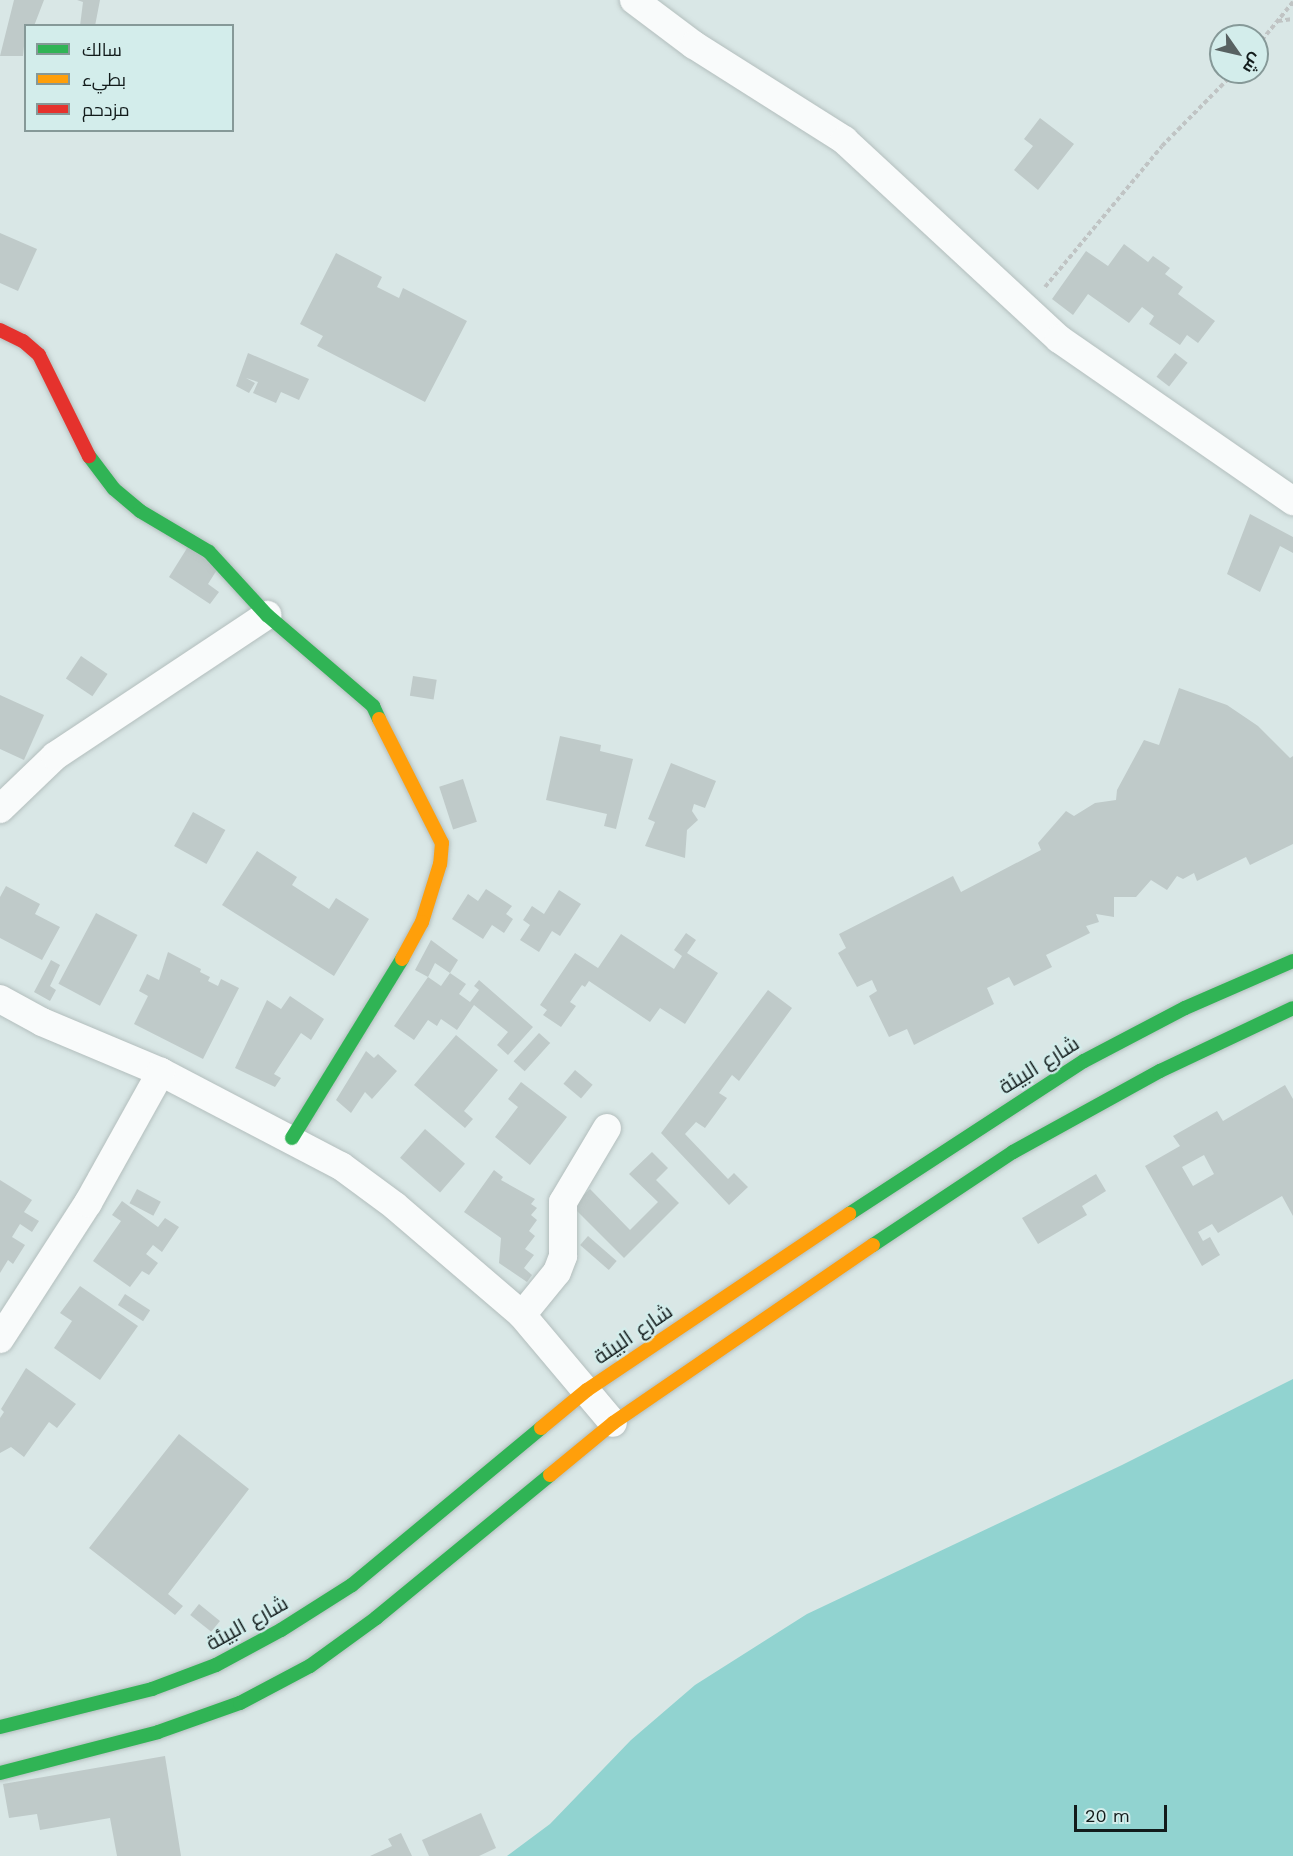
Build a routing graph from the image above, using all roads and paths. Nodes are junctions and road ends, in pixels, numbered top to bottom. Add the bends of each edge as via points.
1 (634, 0) edge
2 (1293, 2) edge
3 (1293, 19) edge
4 (1277, 21) junction
5 (1269, 31) edge
6 (1223, 84) edge
7 (1027, 312) junction
8 (0, 330) edge
9 (1293, 501) edge
10 (267, 615) junction
11 (0, 809) edge
12 (1293, 961) edge
13 (0, 999) edge
14 (1293, 1008) edge
15 (161, 1072) junction
16 (607, 1128) dead end
17 (292, 1138) junction
18 (522, 1315) junction
19 (0, 1339) edge
20 (587, 1390) junction
21 (613, 1423) junction
22 (352, 1585) junction
23 (370, 1610) junction
24 (0, 1727) edge
25 (0, 1773) edge

1 - 7 street via 694,45 844,140
2 - 4 path
3 - 4 path
4 - 5 path
6 - 7 path via 1093,225
7 - 9 street via 1104,373
8 - 10 main road via 23,341 39,355 90,457 114,489 140,511 209,552
10 - 11 street via 55,756
10 - 17 main road via 373,706 442,843 440,864 422,922 377,1003
12 - 20 main road, شارع البيئة via 1185,1008 1084,1061 948,1147
13 - 15 street via 42,1022
14 - 21 main road via 1160,1071 1013,1152
15 - 17 street
15 - 19 street via 88,1203
16 - 18 street via 563,1202 563,1256 557,1272
17 - 18 street via 341,1166 395,1206
18 - 20 street
20 - 21 street
20 - 22 main road, شارع البيئة
21 - 23 main road
22 - 23 main road
22 - 24 main road, شارع البيئة via 216,1665 152,1689
23 - 25 main road via 310,1666 240,1703 158,1732

